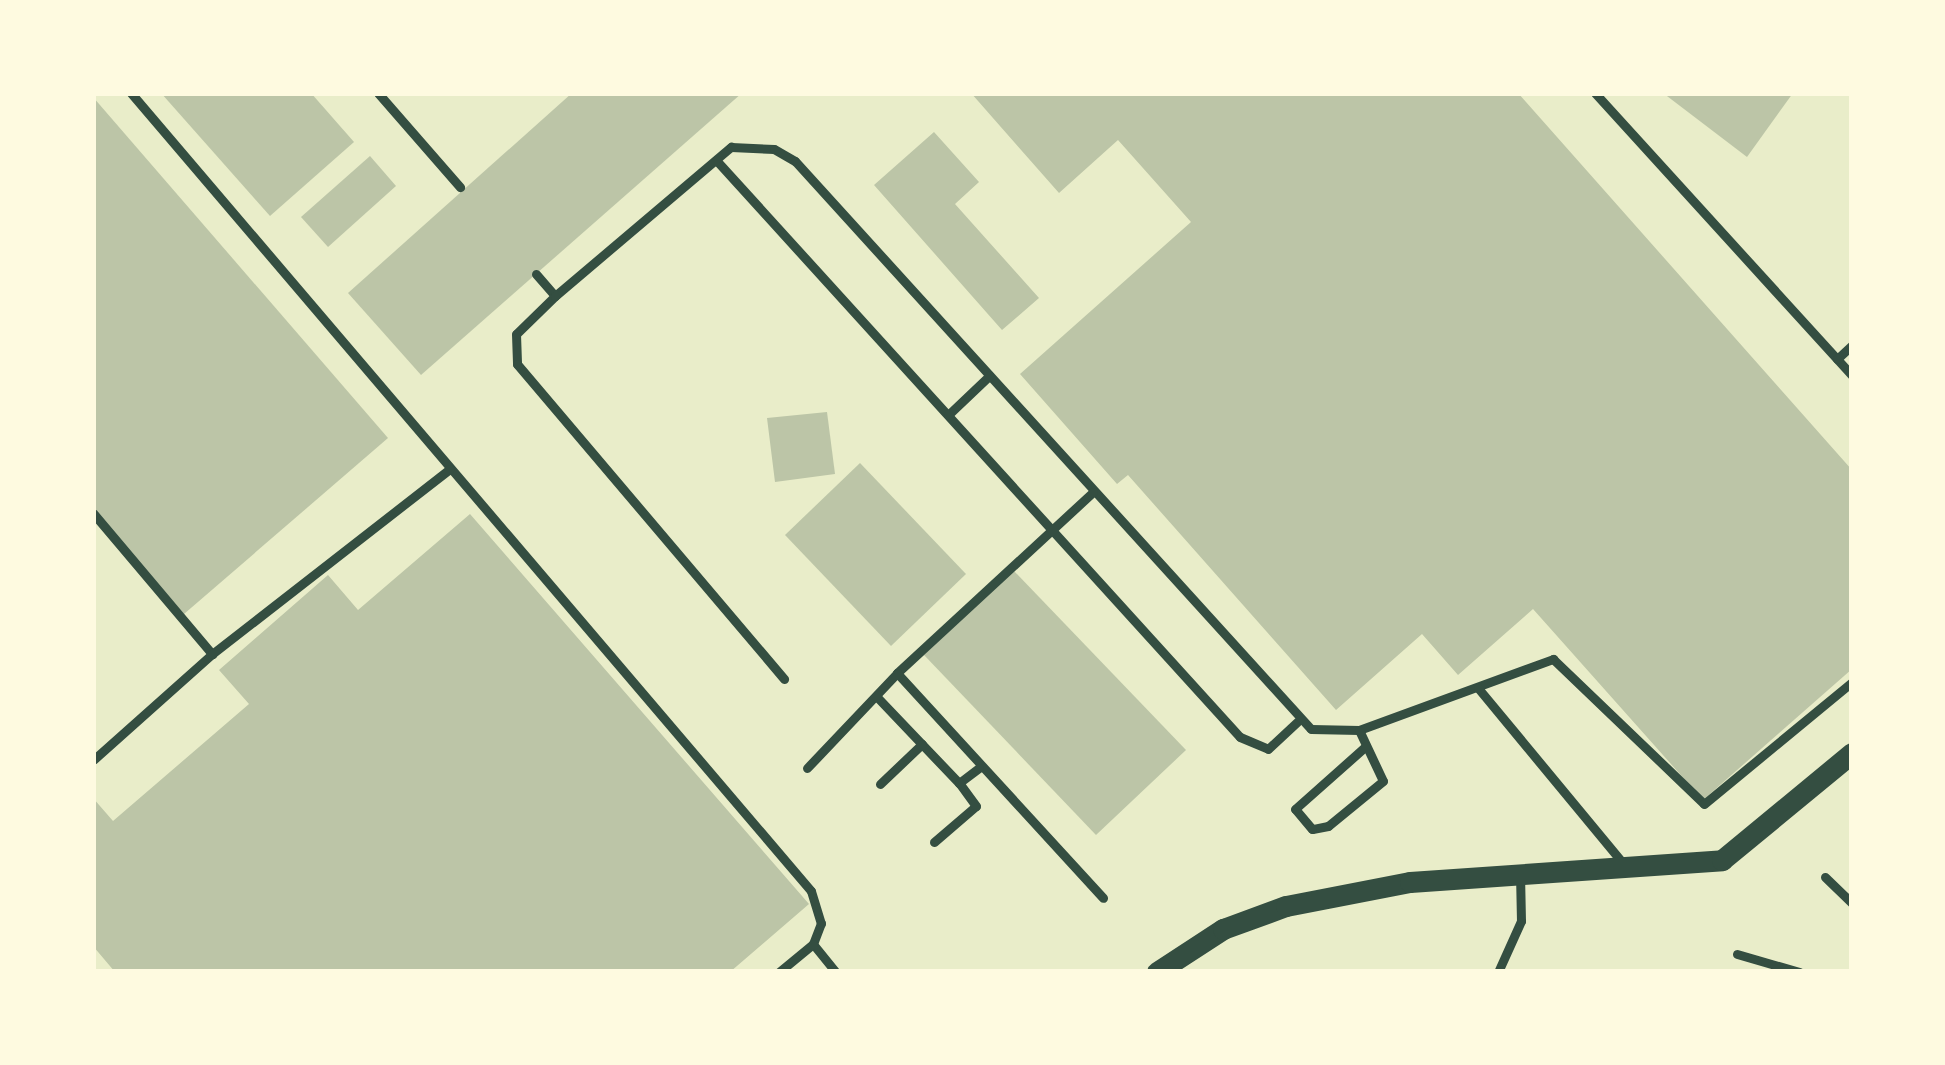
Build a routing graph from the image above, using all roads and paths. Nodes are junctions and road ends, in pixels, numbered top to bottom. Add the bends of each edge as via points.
1 (131, 93) edge
2 (378, 93) edge
3 (1595, 93) edge
4 (716, 160) junction
5 (460, 187) dead end
6 (536, 274) dead end
7 (554, 296) junction
8 (1852, 345) edge
9 (1837, 359) junction
10 (1852, 375) edge
11 (989, 376) junction
12 (948, 415) junction
13 (449, 469) junction
14 (1093, 491) junction
15 (93, 514) edge
16 (1050, 528) junction
17 (212, 654) junction
18 (897, 674) junction
19 (784, 680) dead end
20 (1852, 682) edge
21 (1478, 688) junction
22 (877, 697) junction
23 (1297, 722) junction
24 (1359, 730) junction
25 (922, 744) junction
26 (1366, 746) junction
27 (1852, 753) edge
28 (93, 760) edge
29 (807, 768) dead end
30 (980, 768) junction
31 (959, 783) junction
32 (880, 784) dead end
33 (934, 842) dead end
34 (1627, 867) junction
35 (1520, 874) junction
36 (1825, 877) dead end
37 (1103, 898) dead end
38 (1852, 903) edge
39 (812, 944) junction
40 (1737, 954) dead end
41 (778, 972) edge
42 (836, 972) edge
43 (1157, 972) edge
44 (1498, 972) edge
45 (1799, 972) edge

1 - 13 lane
2 - 5 lane
3 - 9 lane
4 - 7 lane
4 - 11 lane via 748,143 795,161
4 - 12 lane
6 - 7 lane
7 - 19 lane via 516,334 517,364
8 - 9 lane
9 - 10 lane
11 - 12 lane
11 - 14 lane
12 - 16 lane
13 - 17 lane
13 - 39 lane via 811,891 821,923
14 - 16 lane
14 - 23 lane
15 - 17 lane
16 - 18 lane
16 - 23 lane via 1252,748 1268,749
17 - 28 lane
18 - 22 lane
18 - 30 lane
20 - 21 lane via 1704,804 1565,663 1553,659
21 - 24 lane
21 - 34 lane
22 - 25 lane
22 - 29 lane
23 - 24 lane via 1327,733
24 - 26 lane
25 - 31 lane
25 - 32 lane
26 - 26 lane via 1295,809 1312,830 1383,781
27 - 34 street via 1740,852
30 - 31 lane
30 - 37 lane
31 - 33 lane via 976,806
34 - 35 street
35 - 43 street via 1410,882 1286,906 1222,929
35 - 44 lane via 1521,921
36 - 38 lane
39 - 41 lane
39 - 42 lane
40 - 45 lane

